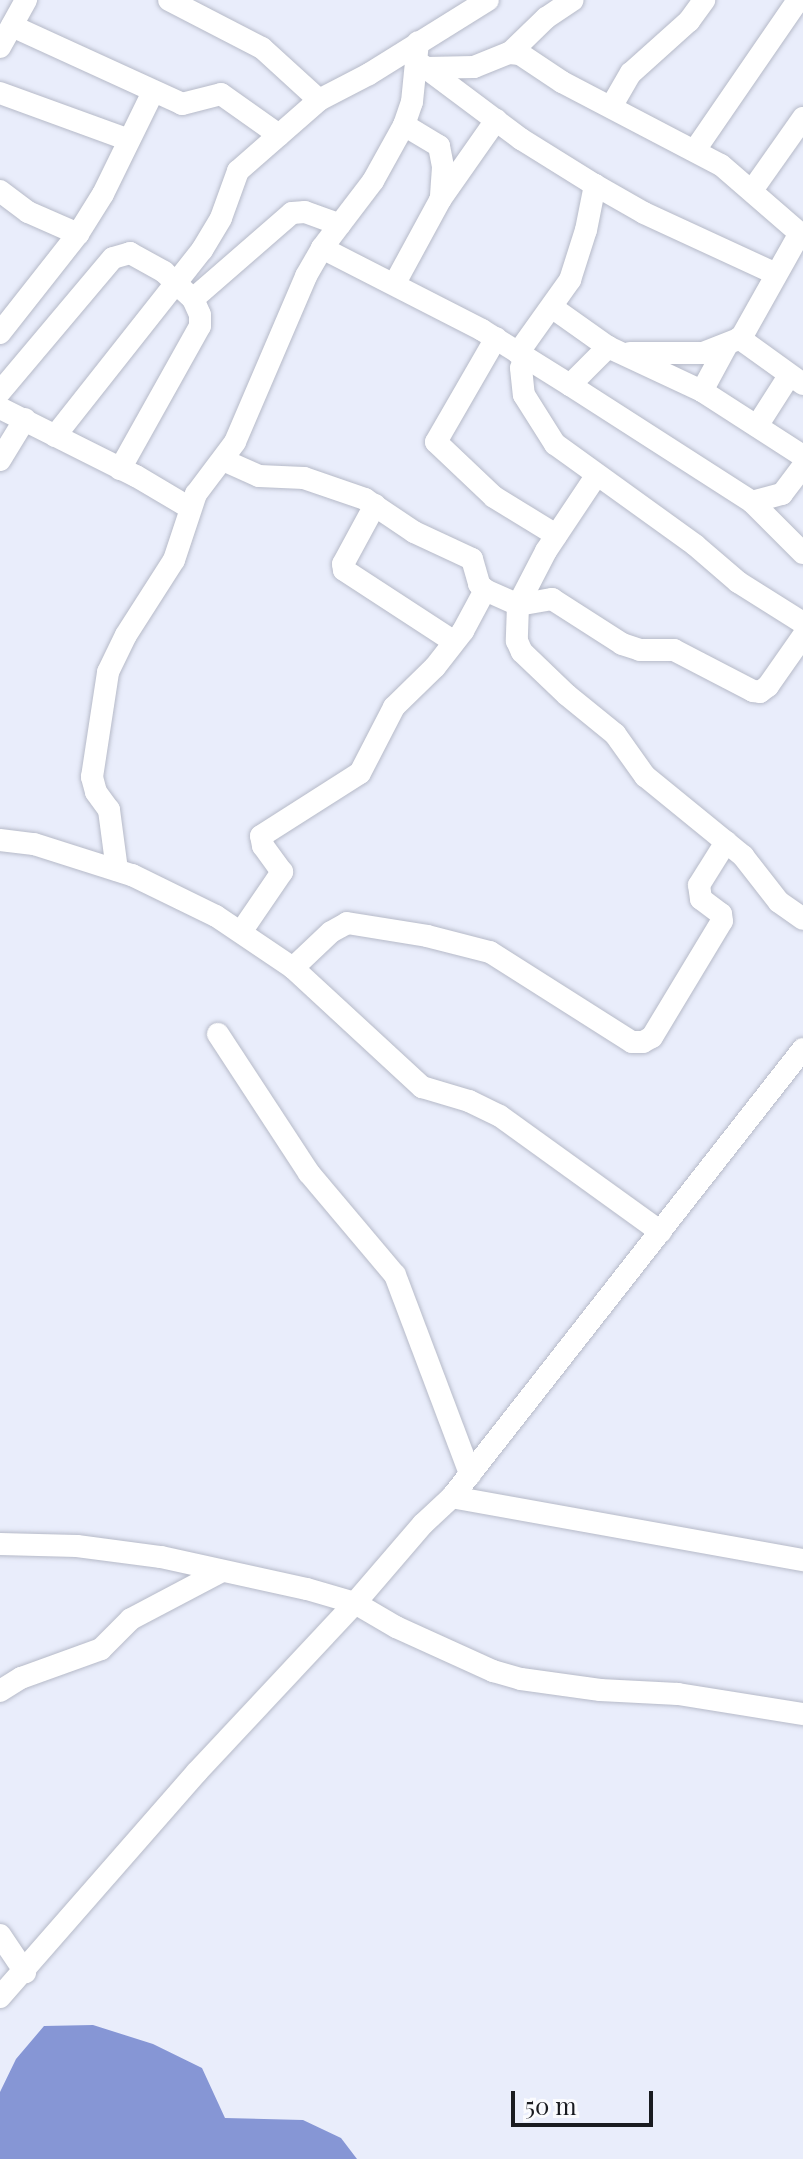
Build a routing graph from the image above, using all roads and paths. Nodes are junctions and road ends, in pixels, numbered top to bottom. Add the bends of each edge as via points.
1 (26, 0) edge
2 (169, 0) edge
3 (488, 0) edge
4 (573, 0) edge
5 (704, 0) edge
6 (798, 0) edge
7 (12, 26) junction
8 (0, 47) edge
9 (511, 52) junction
10 (421, 58) junction
11 (153, 92) junction
12 (0, 93) edge
13 (319, 100) junction
14 (611, 107) junction
15 (803, 118) edge
16 (496, 120) junction
17 (404, 125) junction
18 (279, 135) junction
19 (129, 140) junction
20 (695, 150) junction
21 (595, 185) junction
22 (753, 189) junction
23 (0, 191) edge
24 (440, 200) junction
25 (340, 225) junction
26 (78, 234) junction
27 (801, 235) edge
28 (322, 248) junction
29 (776, 274) junction
30 (176, 282) junction
31 (395, 283) junction
32 (193, 299) junction
33 (553, 308) junction
34 (0, 333) edge
35 (496, 338) junction
36 (733, 342) junction
37 (616, 350) junction
38 (522, 356) junction
39 (796, 380) edge
40 (570, 385) junction
41 (702, 391) junction
42 (0, 392) edge
43 (0, 408) edge
44 (25, 419) junction
45 (757, 426) junction
46 (55, 436) junction
47 (803, 456) edge
48 (0, 460) edge
49 (223, 460) junction
50 (803, 466) edge
51 (120, 469) junction
52 (596, 476) junction
53 (752, 502) junction
54 (375, 505) junction
55 (190, 508) junction
56 (556, 535) junction
57 (803, 553) edge
58 (485, 590) junction
59 (518, 605) junction
60 (803, 623) edge
61 (803, 636) edge
62 (453, 641) junction
63 (0, 840) edge
64 (726, 842) junction
65 (117, 870) junction
66 (803, 919) edge
67 (241, 932) junction
68 (293, 968) junction
69 (218, 1034) dead end
70 (803, 1049) edge
71 (661, 1232) junction
72 (470, 1474) junction
73 (452, 1497) junction
74 (0, 1544) edge
75 (803, 1560) edge
76 (220, 1572) junction
77 (355, 1603) junction
78 (0, 1691) edge
79 (803, 1714) edge
80 (0, 1935) edge
81 (25, 1972) junction
82 (0, 1997) edge

1 - 7 street
2 - 13 street via 262,48
3 - 10 street
4 - 9 street
5 - 14 street via 689,21 631,73
6 - 20 street
7 - 8 street
7 - 11 street
9 - 10 street via 474,67
9 - 14 street
10 - 13 street
10 - 16 street
10 - 17 street
11 - 18 street via 183,104 221,94
11 - 19 street
12 - 19 street
13 - 18 street
14 - 20 street
15 - 22 street
16 - 21 street
16 - 24 street
17 - 24 street via 440,148
17 - 25 street via 373,181
18 - 30 street via 236,174 214,231
19 - 26 street
20 - 22 street
21 - 29 street
21 - 33 street via 575,269
22 - 27 street
23 - 26 street via 28,212
24 - 31 street
25 - 28 street
25 - 32 street via 305,212 292,213
26 - 34 street
27 - 29 street
28 - 31 street
28 - 49 street
29 - 36 street
30 - 32 street
30 - 42 street via 130,253 118,254
30 - 46 street
31 - 35 street
32 - 51 street via 200,326
33 - 37 street
33 - 38 street
35 - 38 street
35 - 56 street via 436,442 494,497
36 - 37 street via 703,353
36 - 39 street
36 - 41 street
37 - 40 street
37 - 41 street
38 - 40 street
38 - 52 street via 528,403 555,444
39 - 45 street
40 - 53 street
41 - 45 street
43 - 44 street
44 - 46 street
44 - 48 street
45 - 47 street
46 - 51 street
49 - 54 street via 259,476 304,478
49 - 55 street
50 - 53 street via 782,494
51 - 55 street
52 - 56 street
52 - 60 street via 738,582
53 - 57 street
54 - 58 street via 414,532 472,559
54 - 62 street via 344,570
55 - 65 street via 174,560 126,635 104,686 92,777 109,810
56 - 59 street
58 - 59 street
58 - 62 street
59 - 61 street via 552,599 622,644 674,650 757,692 768,686
59 - 64 street via 517,641 522,652 615,734 645,776
62 - 67 street via 394,707 360,773 261,836 282,872
63 - 65 street via 34,844
64 - 66 street via 779,902
64 - 68 street via 699,885 701,899 721,914 722,921 652,1037 643,1042 632,1042 490,952 427,936 347,923
65 - 67 street
67 - 68 street
68 - 71 street via 422,1087 500,1116
69 - 72 street via 309,1173 395,1275
70 - 71 street
71 - 72 street
72 - 73 street
73 - 75 street
73 - 77 street
74 - 76 street via 77,1546 161,1557
76 - 77 street
76 - 78 street via 131,1619 101,1649
77 - 79 street via 396,1627 521,1679 678,1694
77 - 81 street via 197,1772
80 - 81 street
81 - 82 street

